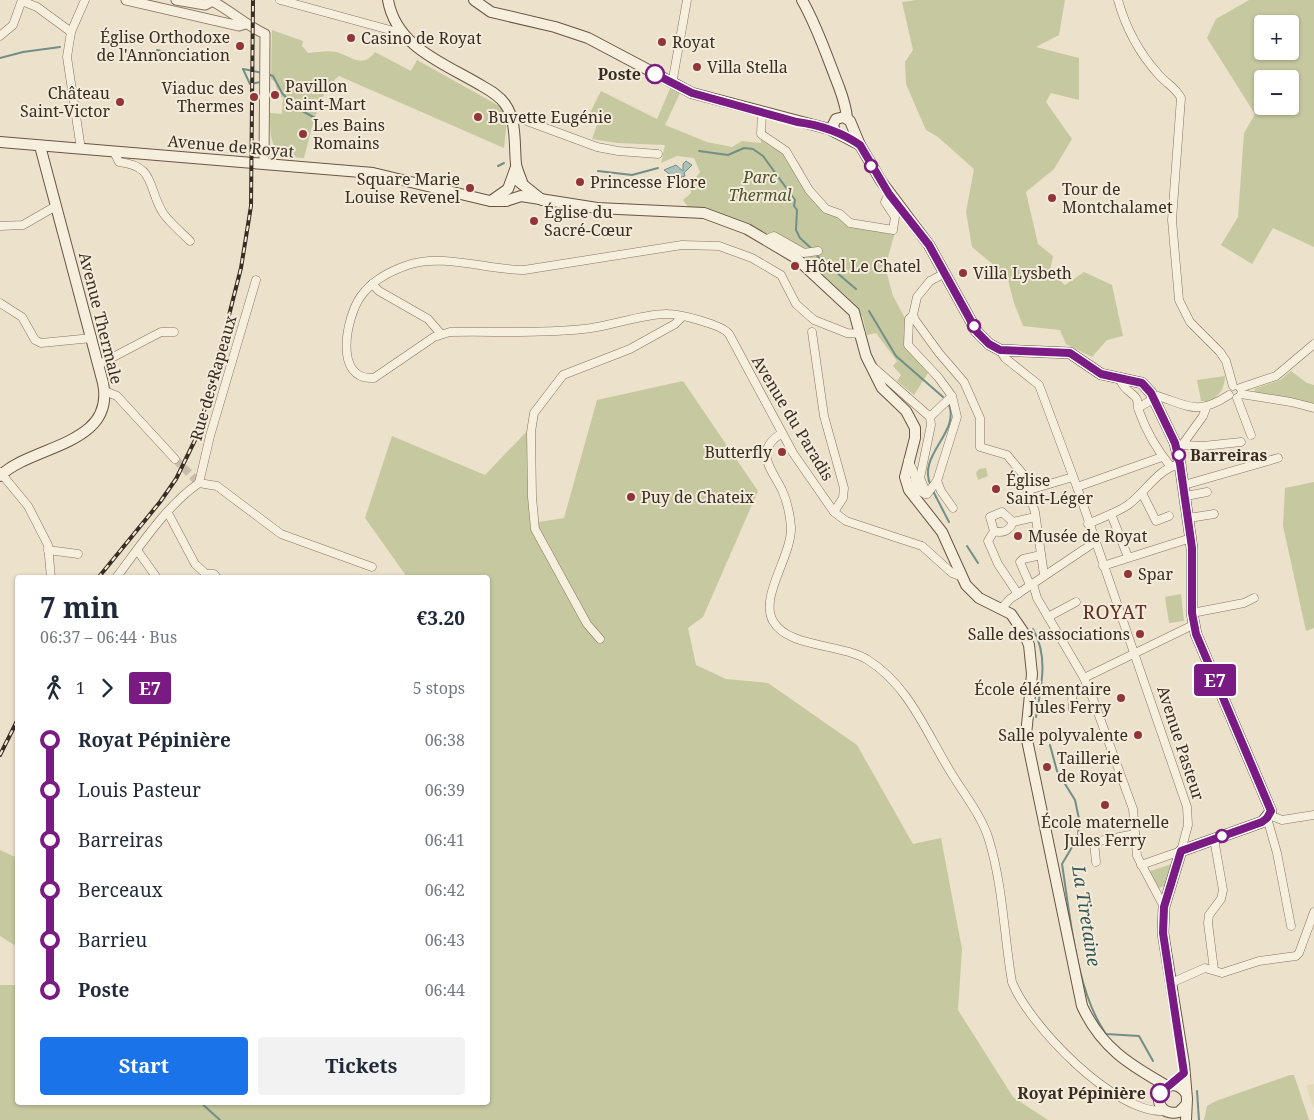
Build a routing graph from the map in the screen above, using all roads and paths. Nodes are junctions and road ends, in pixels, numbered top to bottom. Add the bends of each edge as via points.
1 (22, 0) edge
2 (85, 0) edge
3 (126, 0) edge
4 (176, 0) edge
5 (283, 0) edge
6 (388, 0) edge
7 (474, 0) edge
8 (687, 0) edge
9 (802, 0) edge
10 (1118, 0) edge
11 (215, 1) edge
12 (245, 24) junction
13 (71, 32) junction
14 (401, 33) junction
15 (0, 36) edge
16 (672, 84) junction
17 (762, 112) junction
18 (512, 119) junction
19 (841, 125) junction
20 (0, 142) edge
21 (40, 146) junction
22 (52, 147) junction
23 (81, 149) junction
24 (114, 152) junction
25 (658, 154) dead end
26 (268, 164) junction
27 (48, 172) junction
28 (517, 188) junction
29 (889, 194) junction
30 (56, 206) junction
31 (0, 226) edge
32 (765, 240) junction
33 (190, 241) dead end
34 (818, 251) dead end
35 (945, 273) junction
36 (256, 280) dead end
37 (372, 284) junction
38 (0, 303) edge
39 (913, 315) junction
40 (682, 317) junction
41 (174, 332) dead end
42 (812, 332) dead end
43 (441, 334) junction
44 (860, 334) junction
45 (92, 338) junction
46 (1314, 344) edge
47 (1000, 350) junction
48 (870, 363) junction
49 (98, 364) junction
50 (1120, 379) junction
51 (105, 391) junction
52 (1236, 392) junction
53 (1154, 398) junction
54 (947, 400) junction
55 (1138, 408) junction
56 (1206, 408) junction
57 (1314, 408) edge
58 (930, 417) junction
59 (782, 433) junction
60 (1251, 435) dead end
61 (1241, 442) dead end
62 (1180, 447) junction
63 (1162, 458) junction
64 (1278, 458) dead end
65 (175, 460) tunnel mouth
66 (908, 461) junction
67 (1176, 465) junction
68 (1, 474) edge
69 (1073, 477) junction
70 (200, 483) junction
71 (1184, 485) junction
72 (932, 488) junction
73 (1077, 488) junction
74 (1029, 490) junction
75 (1207, 492) dead end
76 (1142, 493) junction
77 (1186, 496) junction
78 (953, 508) dead end
79 (834, 512) junction
80 (168, 513) junction
81 (1111, 514) junction
82 (1214, 514) dead end
83 (1169, 516) dead end
84 (1035, 517) junction
85 (1189, 518) junction
86 (1013, 522) junction
87 (1088, 524) junction
88 (994, 531) junction
89 (1191, 538) junction
90 (1095, 542) junction
91 (48, 550) junction
92 (137, 550) junction
93 (78, 554) dead end
94 (1041, 555) junction
95 (1128, 557) junction
96 (1103, 566) junction
97 (372, 567) dead end
98 (1022, 570) junction
99 (52, 575) edge
100 (118, 575) edge
101 (155, 575) edge
102 (215, 575) edge
103 (1044, 575) junction
104 (960, 576) junction
105 (1007, 578) junction
106 (1032, 584) junction
107 (1018, 594) junction
108 (1254, 598) dead end
109 (1076, 602) dead end
110 (1002, 608) junction
111 (1192, 613) junction
112 (1048, 616) junction
113 (1194, 625) junction
114 (600, 639) dead end
115 (1134, 653) junction
116 (1084, 678) junction
117 (1088, 688) junction
118 (1074, 710) dead end
119 (1314, 815) edge
120 (1268, 817) junction
121 (1135, 834) junction
122 (1214, 839) junction
123 (1181, 851) junction
124 (1096, 862) dead end
125 (1141, 865) junction
126 (1164, 907) junction
127 (1314, 912) edge
128 (1291, 926) dead end
129 (1214, 970) junction
130 (1170, 983) junction
131 (1184, 1073) junction
132 (1164, 1091) junction
133 (1186, 1094) junction
134 (1186, 1105) junction
135 (1142, 1107) junction
136 (1173, 1115) edge
137 (1186, 1120) edge

1 - 13 street
1 - 15 street via 13,25
2 - 13 street
3 - 12 street via 239,26
4 - 11 street via 205,5
5 - 14 street
6 - 14 main road
7 - 16 main road via 491,12 555,26 588,38
8 - 16 street
9 - 19 main road via 814,21 839,89
10 - 52 street via 1134,43 1181,98 1172,220 1180,300 1190,322 1226,361
11 - 12 street
12 - 26 street via 265,34 265,145 271,157
13 - 23 street via 68,64
14 - 18 main road via 418,48 496,95
16 - 17 main road
17 - 19 main road via 815,124
17 - 29 street via 761,134 786,151 809,190 826,209 840,214 850,223 893,230 896,219 885,202
18 - 25 street via 524,120 597,147
18 - 28 main road
19 - 29 main road via 860,145
20 - 21 main road, Avenue de Royat
21 - 22 main road, Avenue de Royat
21 - 27 main road, Avenue Thermale
22 - 23 main road, Avenue de Royat
22 - 27 main road, Avenue Thermale
23 - 24 main road, Avenue de Royat
24 - 26 main road, Avenue de Royat
24 - 33 street via 118,162 132,163 146,171 163,213
26 - 28 main road, Avenue de Royat via 380,174 490,201 506,201
27 - 30 main road, Avenue Thermale
28 - 32 main road via 542,200 597,208 704,213 747,229
29 - 35 main road via 929,245
30 - 31 street via 23,225
30 - 45 main road, Avenue Thermale
32 - 34 street via 774,236 804,253
32 - 44 main road via 806,266 843,299 854,312
35 - 39 street via 922,289
35 - 47 main road via 981,337 992,348
36 - 70 street, Rue des Rapeaux via 210,436
37 - 43 street via 428,319
37 - 43 street via 356,304 352,318 346,356 353,371 368,379 382,375
37 - 44 street via 391,272 421,261 524,270 682,245 719,246 752,258 781,275 796,304 814,320
38 - 45 street via 22,317 35,340 41,343
39 - 54 street via 909,319 908,346 938,377
39 - 74 street via 939,354 959,374 972,398 980,423 980,447 1013,460
40 - 43 street, Avenue du Paradis via 662,314 581,330
40 - 59 street, Avenue du Paradis via 726,330
40 - 114 street via 630,349 563,375 534,413 531,432 535,529 587,624
41 - 49 street via 161,332
42 - 79 street via 824,416 844,488 843,498
44 - 48 main road
45 - 49 main road, Avenue Thermale
46 - 52 street via 1276,376
47 - 50 main road via 1070,353 1101,374
47 - 69 street, Avenue Pasteur via 1004,358 1039,386
48 - 58 street
48 - 66 main road via 882,388 912,420 915,438
49 - 51 main road, Avenue Thermale
50 - 53 main road via 1142,383
50 - 55 street via 1126,392 1135,396
51 - 65 street, Rue des Rapeaux via 117,396
51 - 68 main road, Avenue Thermale via 102,410 87,431
52 - 56 street
52 - 57 street
52 - 60 street
53 - 55 street
53 - 56 street via 1158,396
53 - 62 main road
54 - 58 street
54 - 72 street via 957,417
55 - 63 street
56 - 62 street
58 - 72 street via 920,478
59 - 79 street, Avenue du Paradis
59 - 135 street via 768,445 766,454 783,492 791,529 786,556 769,601 773,622 790,638 849,650 869,661 908,698 924,721 989,840 1000,892 1012,982 1018,996 1081,1070 1094,1081
61 - 62 street
62 - 67 main road
63 - 67 street
63 - 73 street
64 - 71 street
66 - 72 street via 914,470 917,489 923,494
66 - 104 main road via 905,477 909,490 942,532
67 - 71 main road
67 - 76 street via 1155,478
68 - 91 street via 28,506
69 - 73 street, Avenue Pasteur
69 - 74 street
70 - 80 street
70 - 97 street via 217,486 281,534
71 - 77 main road
72 - 78 street via 941,491
73 - 87 street, Avenue Pasteur
74 - 84 street
75 - 77 street
76 - 81 street
76 - 83 street via 1156,521
77 - 85 main road
79 - 104 street, Avenue du Paradis via 846,521 922,546 952,573
80 - 92 street
80 - 102 street via 195,564 206,574
81 - 87 street
81 - 95 street
82 - 85 street
84 - 86 street
84 - 94 street
85 - 89 main road
86 - 88 street via 1007,530
86 - 88 street via 1002,512 993,514 990,517
87 - 90 street, Avenue Pasteur
88 - 105 street via 988,541
89 - 95 street
89 - 111 main road
90 - 96 street, Avenue Pasteur
90 - 103 street
91 - 93 street
91 - 99 street
92 - 100 street
92 - 101 street
94 - 98 street via 1023,559 1020,562
94 - 103 street
95 - 96 street
96 - 115 street, Avenue Pasteur
98 - 105 street
98 - 106 street
103 - 106 street
104 - 110 main road via 979,598
105 - 107 street
106 - 107 street
106 - 112 street
107 - 110 street
108 - 111 street via 1244,603
109 - 112 street
110 - 132 main road via 1011,614 1024,633 1032,660 1026,735 1082,1006 1106,1044
111 - 113 main road
112 - 116 street
113 - 115 street
113 - 120 main road via 1269,803
115 - 116 street
115 - 123 street, Avenue Pasteur via 1187,807 1188,825
116 - 117 street
117 - 118 street via 1072,696
117 - 121 street via 1133,809
119 - 120 street via 1282,820
120 - 122 main road
120 - 128 street
121 - 124 street via 1094,842
121 - 125 street
122 - 123 main road
122 - 129 street via 1223,890 1208,923
123 - 125 street
123 - 126 main road, Avenue Pasteur
125 - 126 street
126 - 130 main road, Avenue Pasteur via 1163,933
127 - 129 street via 1296,956 1259,961 1231,972
129 - 130 street via 1199,970
130 - 131 main road, Avenue Pasteur
131 - 132 main road
131 - 133 main road, Avenue Pasteur
132 - 133 main road via 1178,1086
132 - 135 street
132 - 136 main road
133 - 134 main road, Avenue Pasteur
134 - 136 main road
134 - 137 main road, Avenue Pasteur
135 - 136 street

